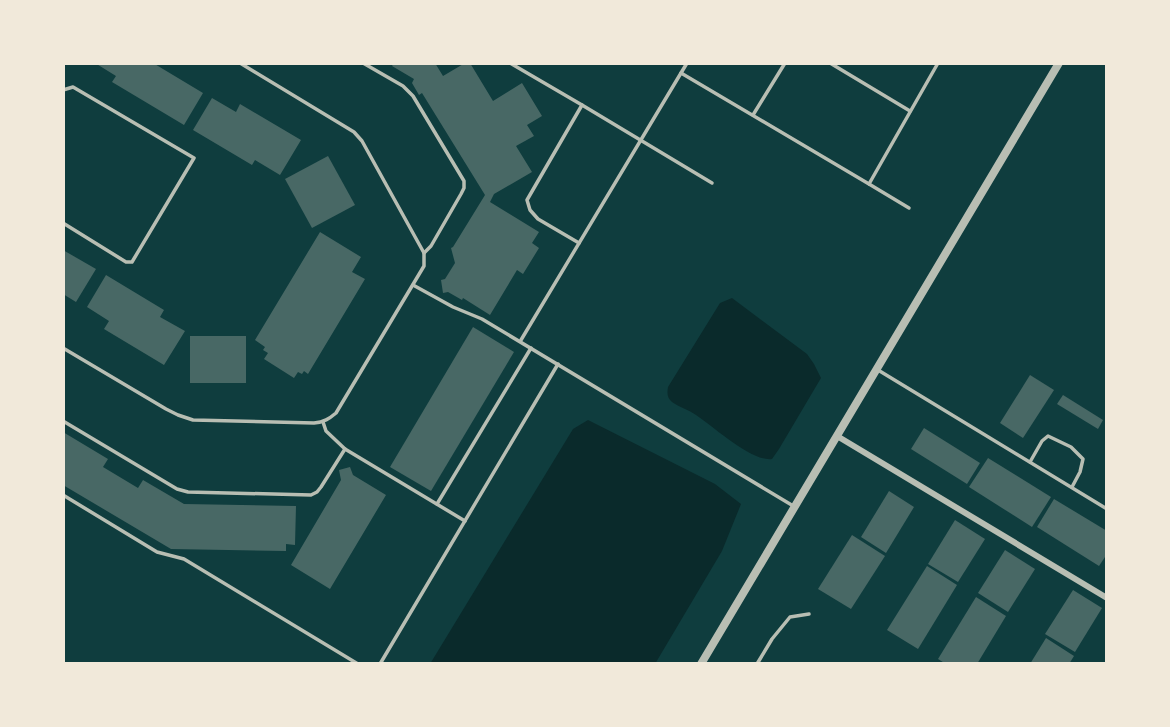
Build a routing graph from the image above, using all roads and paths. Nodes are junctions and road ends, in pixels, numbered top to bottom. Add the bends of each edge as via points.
1 (240, 63) edge
2 (363, 63) edge
3 (509, 63) edge
4 (687, 63) edge
5 (785, 63) edge
6 (830, 63) edge
7 (938, 63) edge
8 (1059, 63) edge
9 (681, 73) junction
10 (63, 90) edge
11 (583, 105) junction
12 (910, 111) junction
13 (753, 116) junction
14 (641, 139) junction
15 (712, 183) dead end
16 (869, 184) junction
17 (909, 208) dead end
18 (63, 223) edge
19 (579, 243) junction
20 (424, 253) junction
21 (413, 285) junction
22 (520, 341) junction
23 (63, 348) edge
24 (531, 348) junction
25 (558, 364) junction
26 (877, 369) junction
27 (63, 421) edge
28 (323, 422) junction
29 (837, 436) junction
30 (345, 449) junction
31 (1030, 462) junction
32 (1072, 487) junction
33 (63, 495) edge
34 (437, 504) junction
35 (795, 507) junction
36 (1107, 509) edge
37 (465, 521) junction
38 (1107, 598) edge
39 (809, 614) dead end
40 (358, 664) edge
41 (380, 664) edge
42 (701, 664) edge
43 (757, 664) edge

1 - 20 lane via 355,132
2 - 20 lane via 413,96 464,181 461,194
3 - 11 lane
4 - 9 lane
5 - 13 lane
6 - 12 lane
7 - 12 lane
8 - 26 street
9 - 13 lane
9 - 14 lane
10 - 18 lane via 73,87 194,158 132,262
11 - 14 lane
11 - 19 lane via 527,200 538,219
12 - 16 lane
13 - 16 lane
14 - 15 lane
14 - 19 lane
16 - 17 lane
19 - 22 lane
20 - 21 lane via 424,267
21 - 22 lane
21 - 28 lane via 336,413
22 - 24 lane
23 - 28 lane via 193,420
24 - 25 lane
24 - 34 lane
25 - 35 lane
25 - 37 lane
26 - 29 street
26 - 31 lane
27 - 30 lane via 188,492 311,495
28 - 30 lane
29 - 35 street
29 - 38 street
30 - 34 lane
31 - 32 lane
31 - 32 lane via 1048,436 1071,447 1083,459
32 - 36 lane
33 - 40 lane via 157,552 184,559
34 - 37 lane
35 - 42 street
37 - 41 lane
39 - 43 lane via 790,617

